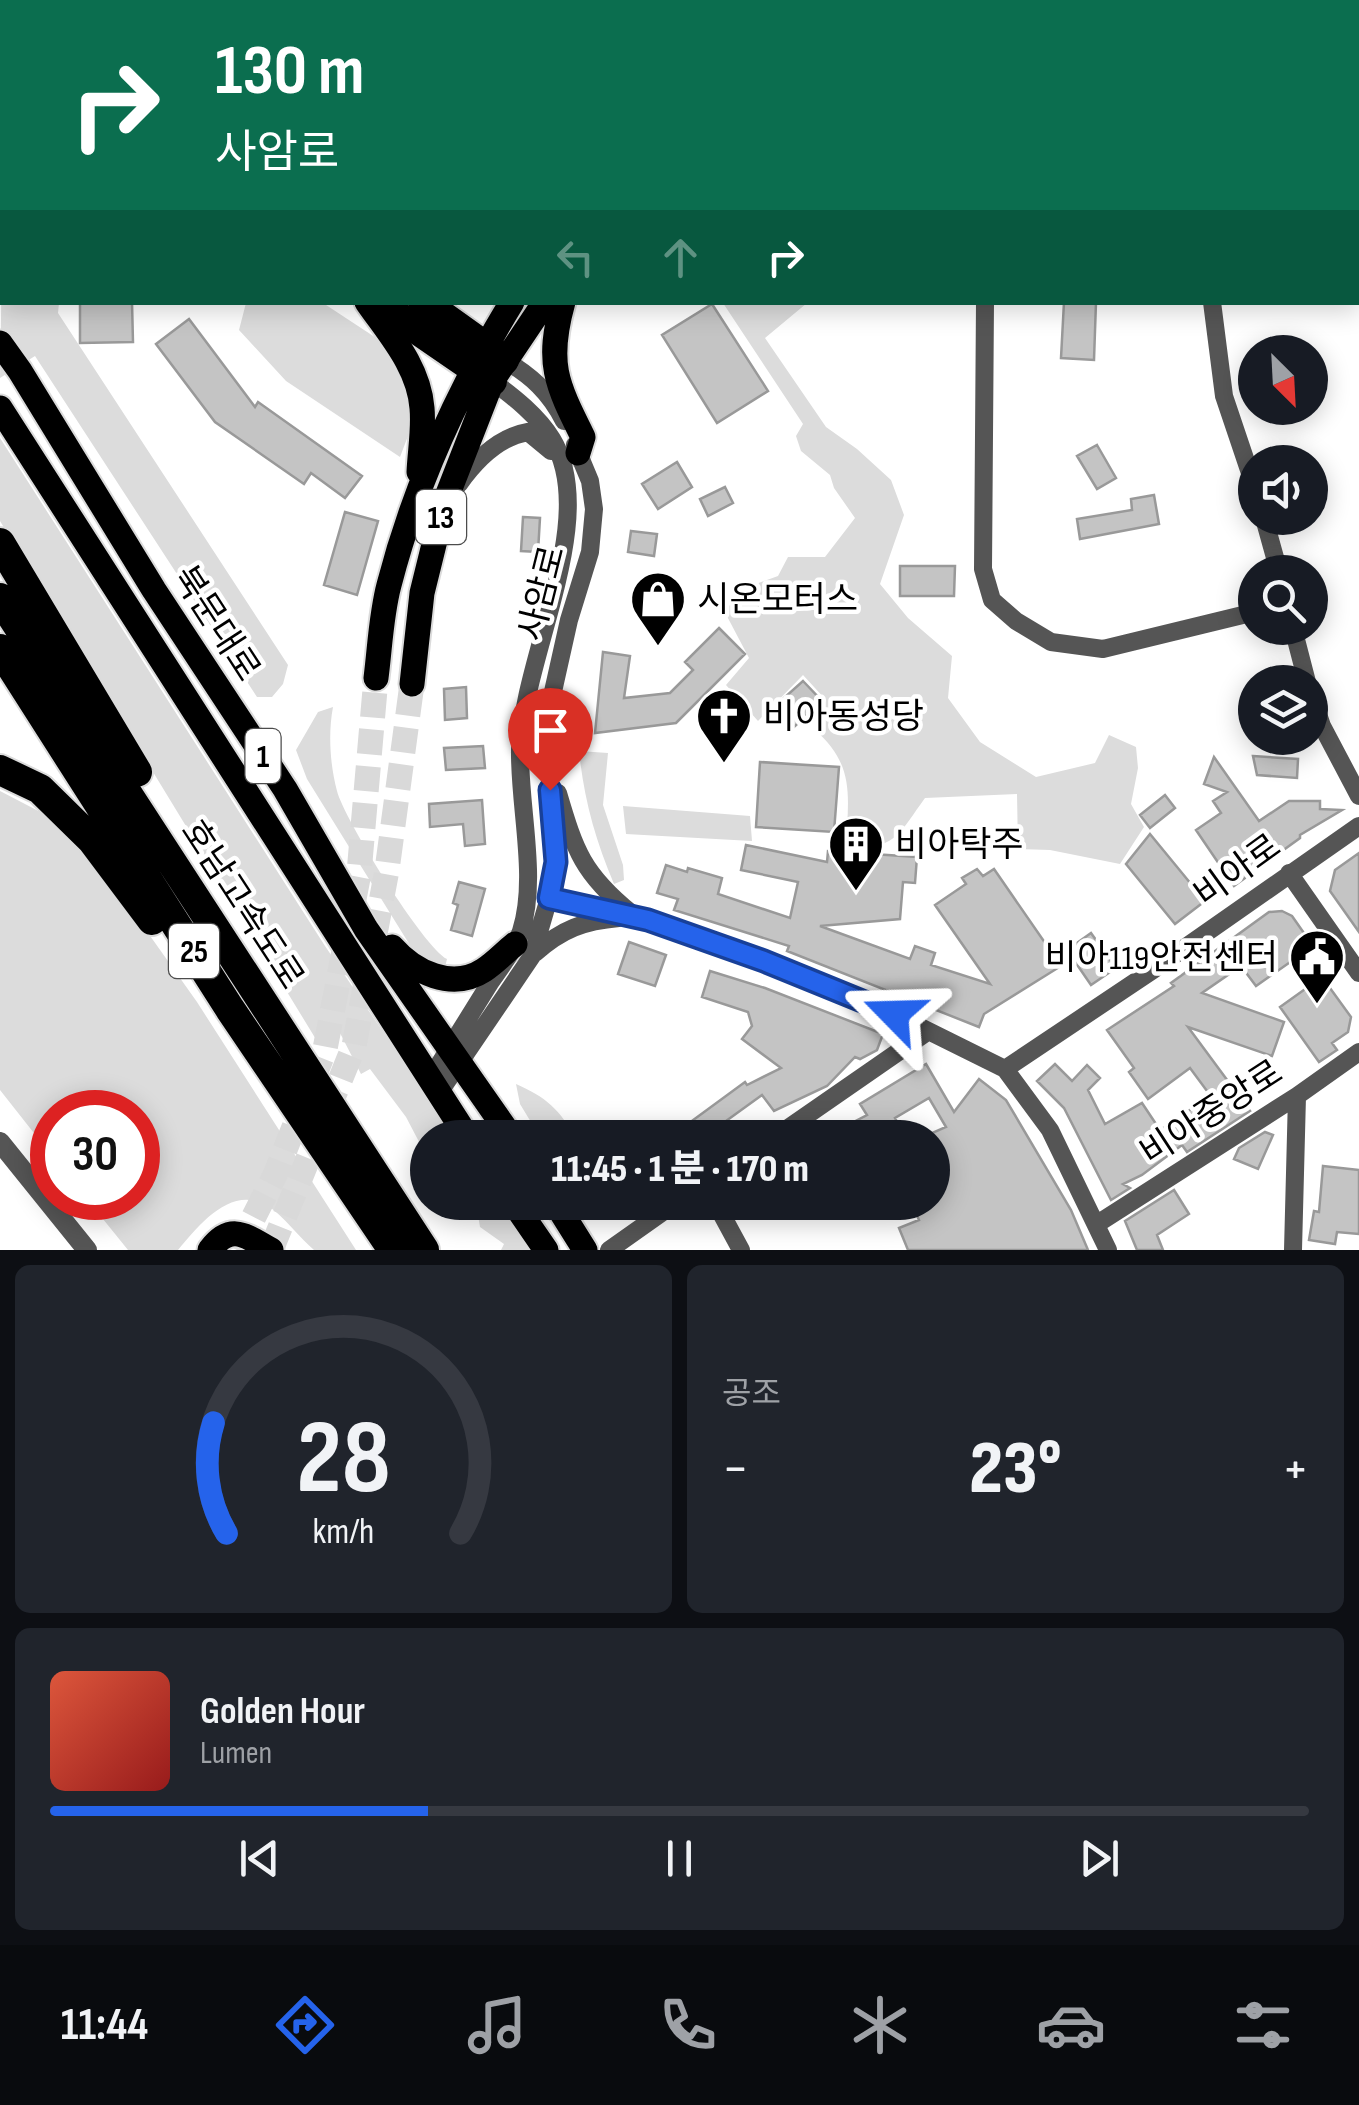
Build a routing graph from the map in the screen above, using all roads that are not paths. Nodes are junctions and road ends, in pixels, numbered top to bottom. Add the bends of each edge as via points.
1 (369, 305) edge
2 (382, 305) edge
3 (426, 305) edge
4 (511, 305) edge
5 (542, 305) edge
6 (562, 305) edge
7 (985, 305) edge
8 (1212, 305) edge
9 (0, 343) edge
10 (488, 364) junction
11 (0, 408) edge
12 (1241, 445) edge
13 (570, 456) junction
14 (419, 486) junction
15 (444, 504) junction
16 (0, 543) edge
17 (0, 598) edge
18 (1238, 616) edge
19 (0, 649) edge
20 (376, 678) tunnel mouth
21 (412, 684) tunnel mouth
22 (1328, 737) edge
23 (548, 754) junction
24 (0, 770) edge
25 (1359, 796) edge
26 (1359, 826) edge
27 (1289, 873) junction
28 (549, 898) junction
29 (198, 905) junction
30 (635, 916) junction
31 (366, 929) junction
32 (523, 950) junction
33 (1358, 970) edge
34 (230, 1009) junction
35 (927, 1032) junction
36 (1359, 1052) edge
37 (455, 1054) junction
38 (1005, 1069) junction
39 (434, 1086) junction
40 (1298, 1096) junction
41 (456, 1120) edge
42 (500, 1120) edge
43 (800, 1120) edge
44 (0, 1142) edge
45 (525, 1220) edge
46 (565, 1220) edge
47 (652, 1220) edge
48 (725, 1220) edge
49 (1097, 1224) junction
50 (540, 1242) edge
51 (87, 1250) edge
52 (210, 1250) edge
53 (271, 1250) edge
54 (393, 1250) edge
55 (424, 1250) edge
56 (584, 1250) edge
57 (609, 1250) edge
58 (741, 1250) edge
59 (1108, 1250) edge
60 (1292, 1250) edge

1 - 14 main road via 417,379 423,409
2 - 10 highway
3 - 10 highway
4 - 10 main road, 13
5 - 10 main road, 13
6 - 13 main road via 555,372 582,437
7 - 18 street via 982,570 992,600 1051,642 1103,649
8 - 12 street via 1224,396
9 - 31 main road, 북문대로 / 1
10 - 13 street, 사암로
10 - 13 street, 사암로 via 530,375 556,406
10 - 14 main road, 13
10 - 15 main road, 13
11 - 39 main road, 북문대로 / 1
13 - 15 street via 528,432 515,434 486,453
13 - 23 street, 사암로 via 590,481 594,508 590,552 550,705
13 - 32 street, 사암로 via 566,536 520,748 530,890
14 - 20 main road, 13 via 388,589
15 - 21 main road, 13 via 422,593
16 - 29 highway via 186,852
17 - 29 highway, 호남고속도로 / 25
19 - 34 highway, 호남고속도로 / 25
22 - 25 street
23 - 28 street, 사암로 via 556,862
23 - 30 street via 572,844 602,888
24 - 34 highway via 40,789 92,840 180,962
26 - 27 street, 비아로
27 - 33 street
27 - 38 street, 비아로
28 - 30 street
28 - 32 street, 사암로
29 - 55 highway, 호남고속도로 / 25
30 - 32 street via 586,922
30 - 35 street via 764,961
31 - 32 main road via 440,978 482,972
31 - 37 main road, 북문대로 / 1
32 - 37 street, 사암로
34 - 54 highway, 호남고속도로 / 25
35 - 38 street
35 - 43 street
36 - 40 street, 비아중앙로
37 - 39 street, 사암로
37 - 42 main road, 북문대로 / 1
38 - 49 street via 1050,1130
39 - 41 main road, 북문대로 / 1
40 - 49 street, 비아중앙로
40 - 60 street
44 - 51 street
45 - 50 main road
46 - 56 main road
47 - 57 street
48 - 58 street
49 - 59 street
52 - 53 main road via 221,1237 238,1233

